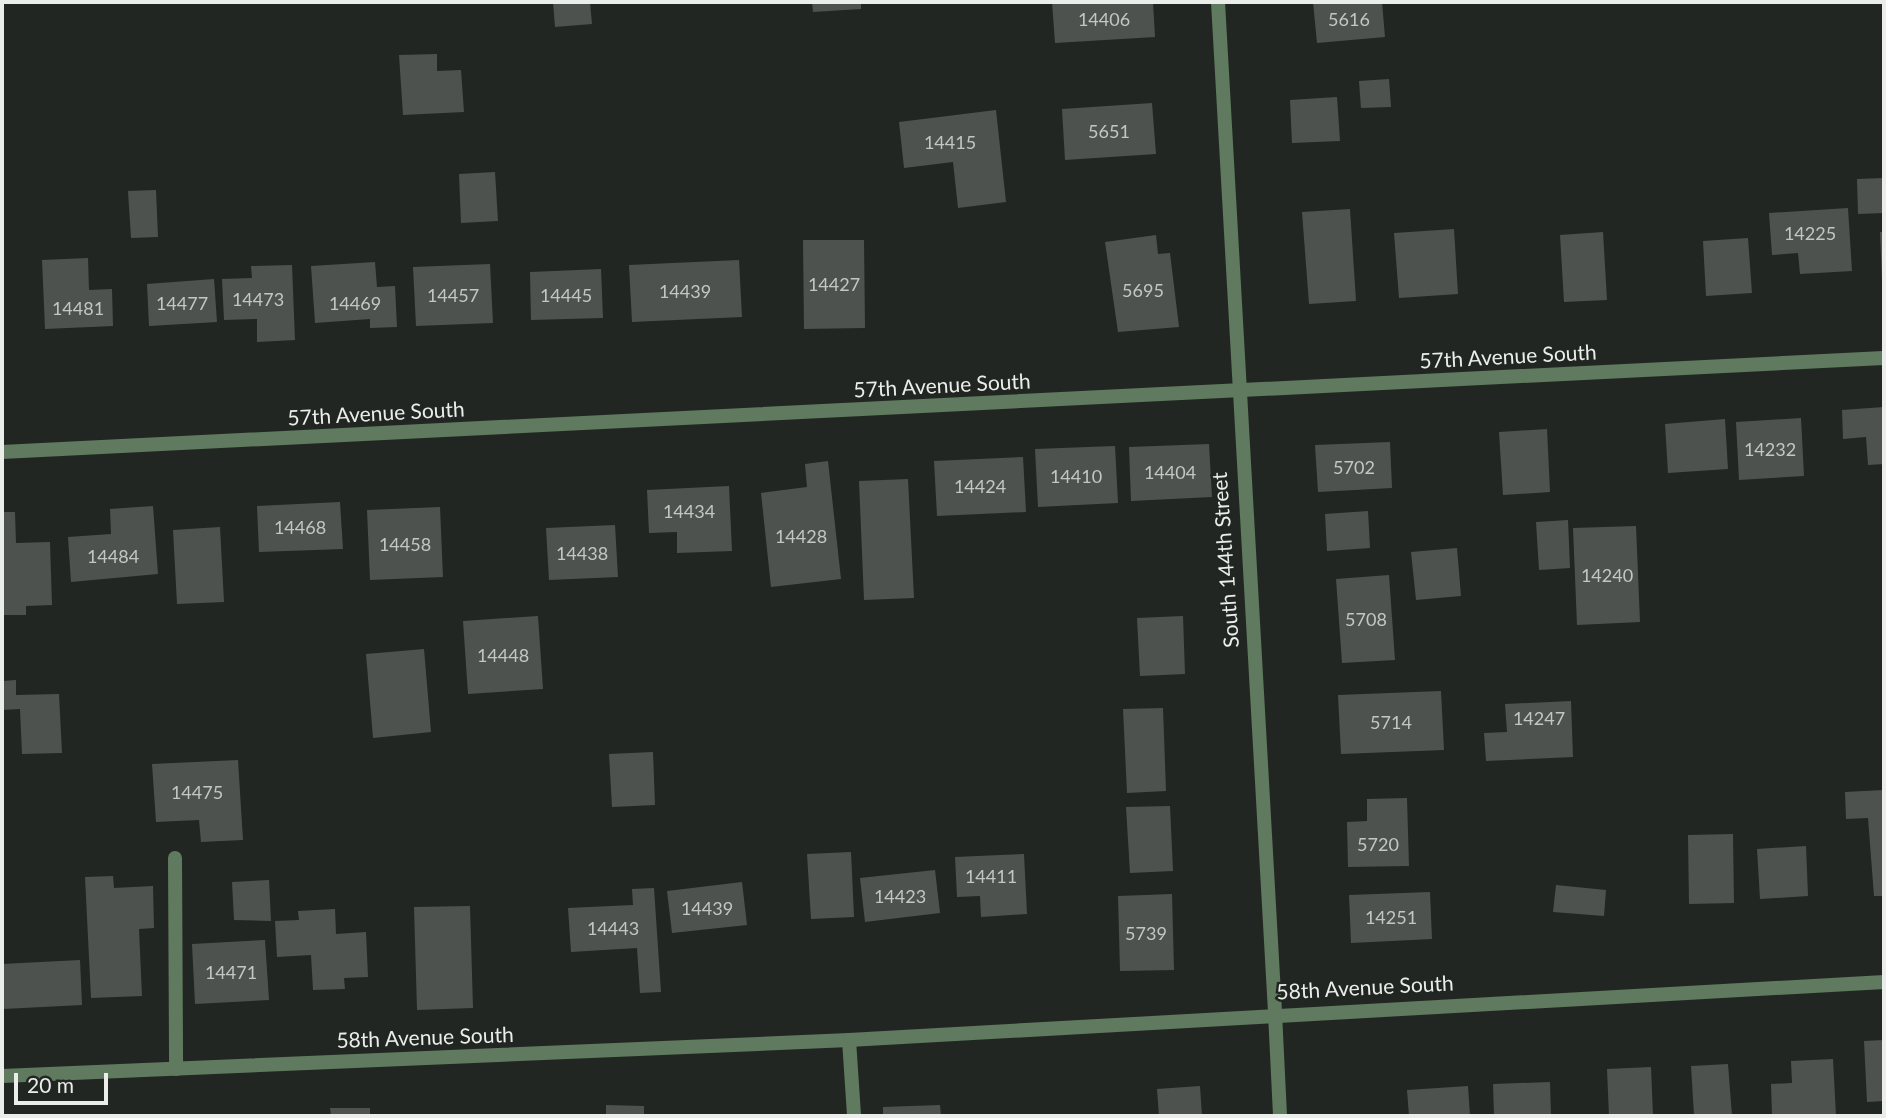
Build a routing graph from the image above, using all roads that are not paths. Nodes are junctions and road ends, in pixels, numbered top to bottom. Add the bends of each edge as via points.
1 (1218, 2) edge
2 (1884, 358) edge
3 (1236, 391) junction
4 (2, 452) edge
5 (175, 858) dead end
6 (1884, 982) edge
7 (1275, 1013) junction
8 (849, 1040) junction
9 (176, 1069) junction
10 (2, 1076) edge
11 (854, 1116) edge
12 (1280, 1116) edge

1 - 3 street, South 144th Street
2 - 3 street, 57th Avenue South
3 - 4 street, 57th Avenue South
3 - 7 street, South 144th Street
5 - 9 street
6 - 7 street, 58th Avenue South
7 - 8 street, 58th Avenue South
7 - 12 street, South 144th Street
8 - 9 street, 58th Avenue South
8 - 11 street
9 - 10 street, 58th Avenue South

